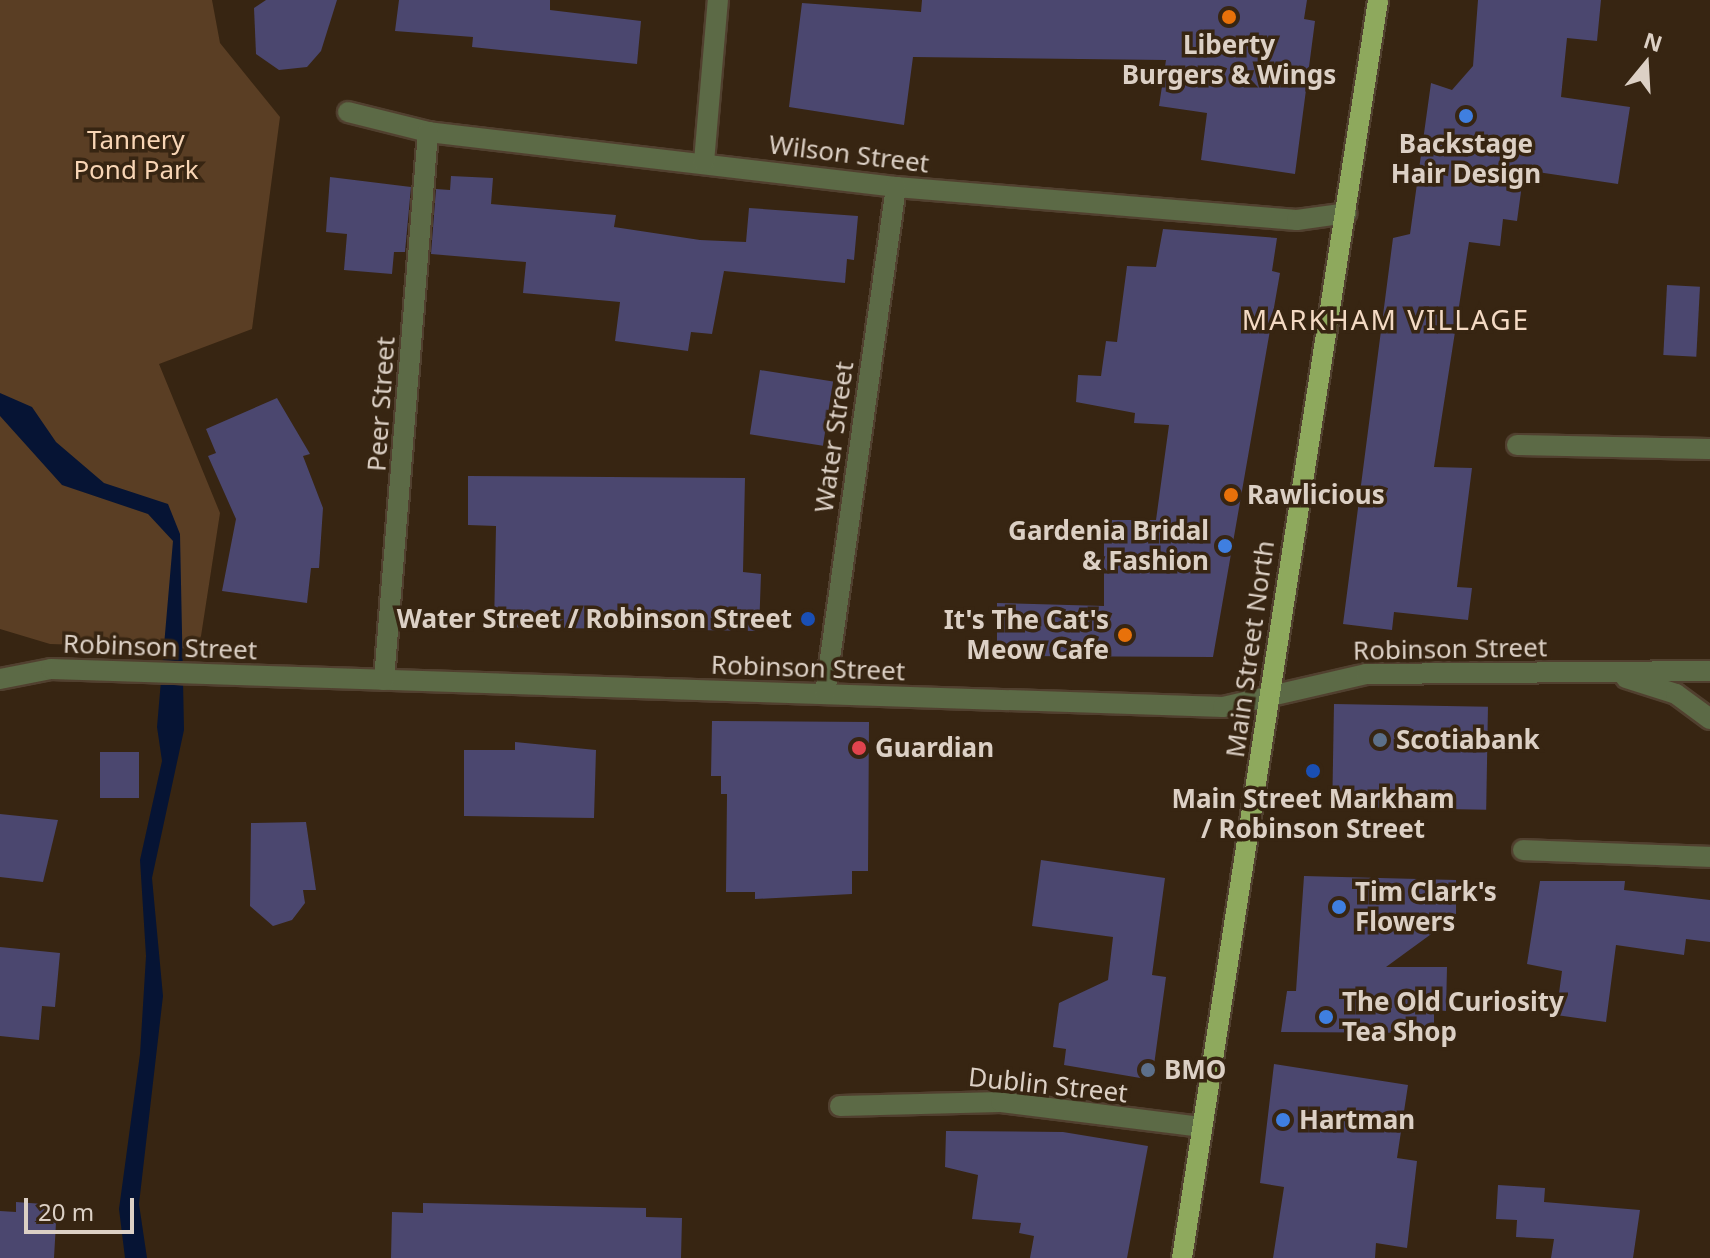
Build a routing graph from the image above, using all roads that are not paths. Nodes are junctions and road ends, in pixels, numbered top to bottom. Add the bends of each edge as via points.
1 (718, 0) edge
2 (1378, 0) edge
3 (348, 112) dead end
4 (428, 132) junction
5 (704, 162) junction
6 (896, 187) junction
7 (1347, 213) junction
8 (1517, 445) dead end
9 (1710, 449) edge
10 (1710, 671) edge
11 (1611, 673) junction
12 (0, 679) edge
13 (384, 680) junction
14 (825, 694) junction
15 (1268, 698) junction
16 (1710, 719) edge
17 (1523, 850) dead end
18 (1710, 857) edge
19 (840, 1106) dead end
20 (1202, 1127) junction
21 (1182, 1258) edge

1 - 5 street
2 - 7 main road, Main Street North
3 - 4 street, Wilson Street
4 - 5 street, Wilson Street
4 - 13 street, Peer Street
5 - 6 street, Wilson Street
6 - 7 street, Wilson Street via 1297,220
6 - 14 street, Water Street
7 - 15 main road, Main Street North
8 - 9 street
10 - 11 street, Robinson Street
11 - 15 street, Robinson Street via 1366,674 1314,681
11 - 16 street, Robinson Street via 1676,694
12 - 13 street, Robinson Street via 51,669
13 - 14 street, Robinson Street
14 - 15 street, Robinson Street via 1223,707
15 - 20 main road, Main Street North
17 - 18 street
19 - 20 street, Dublin Street via 1001,1102
20 - 21 main road, Main Street North

